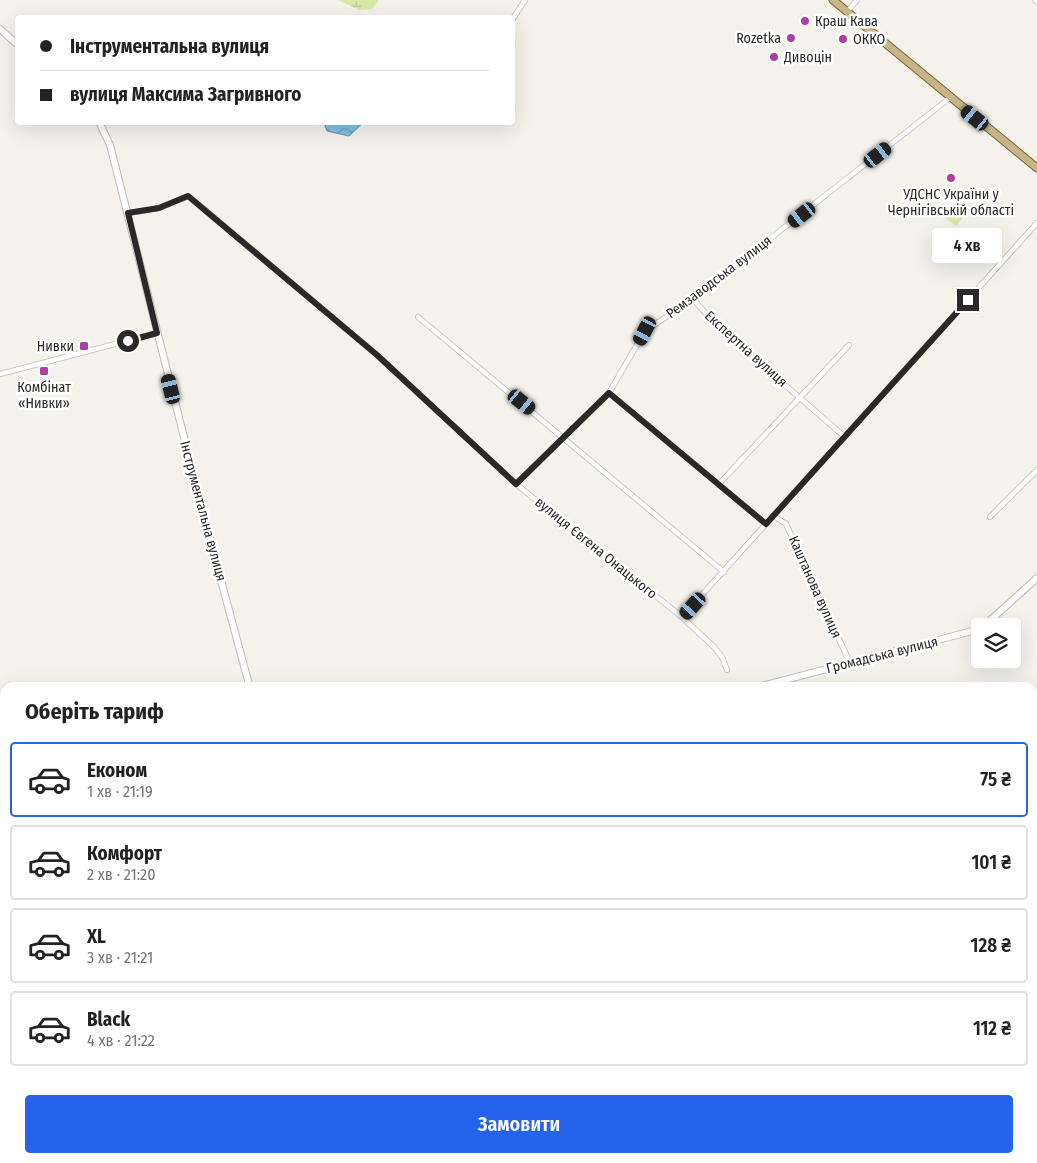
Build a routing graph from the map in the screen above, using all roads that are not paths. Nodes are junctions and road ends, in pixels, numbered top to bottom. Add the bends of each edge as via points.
1 (525, 0) edge
2 (833, 0) edge
3 (856, 0) edge
4 (848, 12) junction
5 (515, 15) edge
6 (0, 29) edge
7 (15, 42) edge
8 (951, 97) junction
9 (100, 125) edge
10 (1037, 168) edge
11 (128, 213) junction
12 (1037, 224) edge
13 (693, 299) junction
14 (418, 317) dead end
15 (157, 333) junction
16 (849, 346) dead end
17 (0, 370) edge
18 (8, 371) junction
19 (0, 374) edge
20 (609, 393) junction
21 (800, 397) junction
22 (845, 437) junction
23 (566, 438) junction
24 (1037, 470) edge
25 (516, 484) junction
26 (718, 485) junction
27 (774, 516) junction
28 (990, 517) dead end
29 (766, 524) junction
30 (724, 572) junction
31 (1037, 578) edge
32 (682, 617) junction
33 (993, 618) edge
34 (971, 631) edge
35 (850, 663) junction
36 (727, 670) dead end
37 (248, 682) edge
38 (777, 682) edge

1 - 5 street
2 - 4 main road
3 - 4 street
4 - 8 main road
6 - 7 street
8 - 10 main road
8 - 13 street, Ремзаводська вулиця
9 - 11 street, Інструментальна вулиця via 110,145
11 - 15 street, Інструментальна вулиця
11 - 25 street, вулиця Євгена Онацького via 159,208 188,196 377,355
12 - 22 street
13 - 20 street, Ремзаводська вулиця via 645,331
13 - 21 street, Експертна вулиця via 717,326
14 - 23 street
15 - 18 street
15 - 37 street, Інструментальна вулиця
16 - 21 street, Експертна вулиця
17 - 18 street
18 - 19 street
20 - 23 street, Ремзаводська вулиця
20 - 26 street
21 - 22 street, Експертна вулиця
21 - 26 street, Експертна вулиця
22 - 27 street
23 - 25 street, Ремзаводська вулиця
23 - 30 street
24 - 28 street
25 - 32 street, вулиця Євгена Онацького
26 - 29 street
27 - 29 street
27 - 35 street, Каштанова вулиця via 786,524
29 - 30 street
30 - 32 street
31 - 33 street
32 - 36 street, вулиця Євгена Онацького via 714,646
34 - 35 street, Громадська вулиця
35 - 38 street, Громадська вулиця

